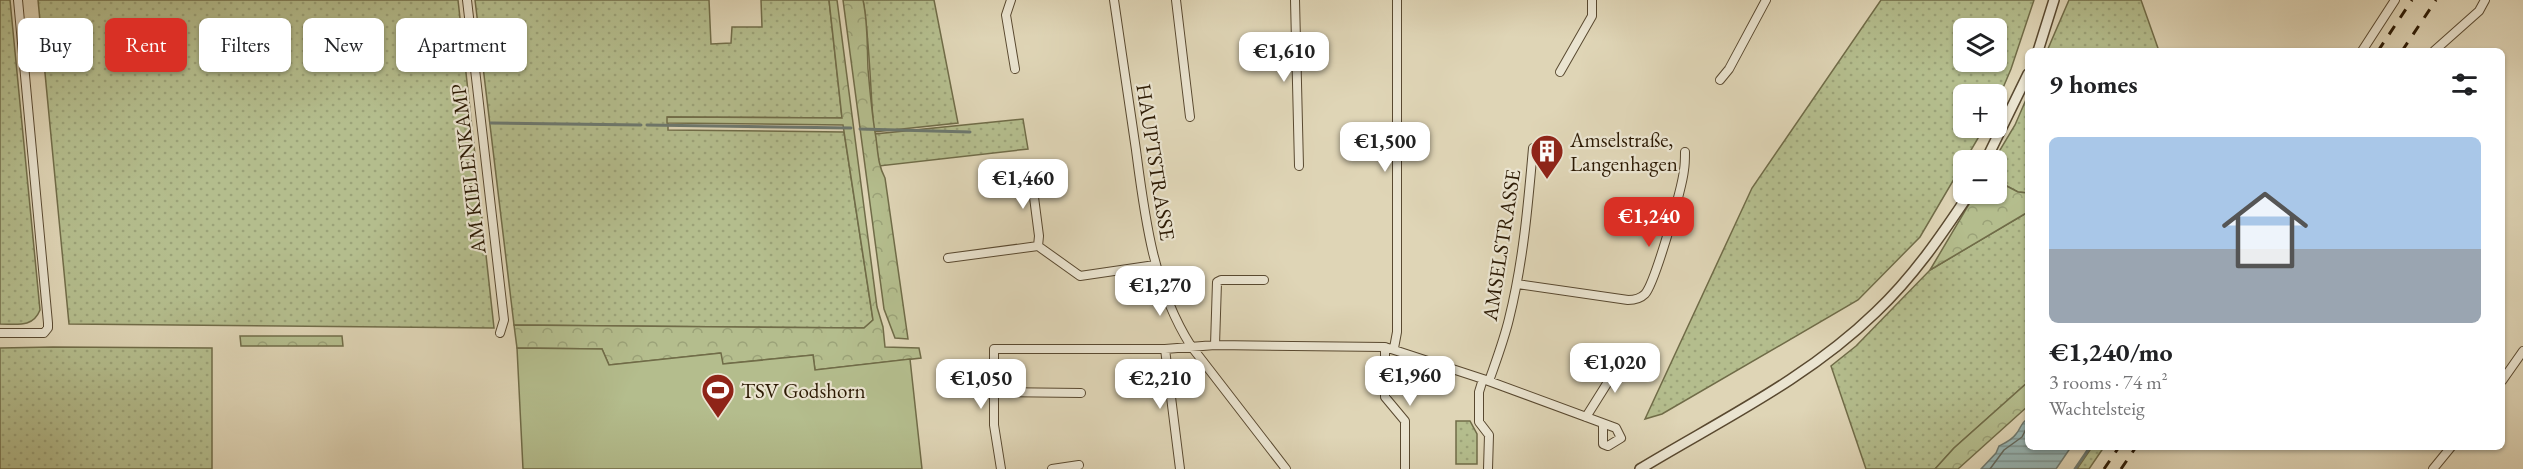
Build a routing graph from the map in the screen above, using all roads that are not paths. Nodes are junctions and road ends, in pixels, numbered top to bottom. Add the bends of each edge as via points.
1 (18, 0) edge
2 (467, 0) edge
3 (1011, 0) edge
4 (1114, 0) edge
5 (1176, 0) edge
6 (1295, 0) edge
7 (1397, 0) edge
8 (1592, 0) edge
9 (1766, 0) edge
10 (2054, 0) edge
11 (2395, 0) edge
12 (2485, 0) edge
13 (2039, 48) edge
14 (2364, 48) edge
15 (2437, 48) edge
16 (1015, 69) dead end
17 (1560, 72) dead end
18 (1720, 80) dead end
19 (2025, 80) edge
20 (1190, 117) dead end
21 (1533, 148) dead end
22 (1991, 150) edge
23 (1685, 152) dead end
24 (1299, 166) dead end
25 (1030, 174) dead end
26 (1962, 204) edge
27 (1038, 246) junction
28 (948, 258) dead end
29 (1155, 265) junction
30 (1264, 280) dead end
31 (1517, 284) junction
32 (0, 333) edge
33 (500, 333) dead end
34 (1215, 345) junction
35 (1191, 346) junction
36 (1390, 347) junction
37 (1165, 349) junction
38 (2523, 351) edge
39 (1623, 358) dead end
40 (2505, 377) edge
41 (1486, 380) junction
42 (993, 392) junction
43 (1081, 393) dead end
44 (1586, 417) junction
45 (1603, 424) dead end
46 (2449, 450) edge
47 (1078, 465) dead end
48 (1001, 469) edge
49 (1052, 469) edge
50 (1180, 469) edge
51 (1286, 469) edge
52 (1405, 469) edge
53 (1488, 469) edge
54 (1640, 469) edge
55 (2433, 469) edge

1 - 32 street via 48,323 47,331 39,333
2 - 33 street, AM KIELENKAMP via 504,320
3 - 16 street via 1006,15
4 - 29 street, HAUPTSTRASSE
5 - 20 street
6 - 24 street
7 - 36 street via 1397,321
8 - 17 street via 1592,16
9 - 18 street
10 - 13 street
11 - 14 street
12 - 15 street via 2479,11
19 - 22 street
21 - 31 street, AMSELSTRASSE
23 - 31 street via 1684,171 1665,240 1644,295 1628,300
25 - 27 street
26 - 54 street via 1899,289 1844,341 1782,386
27 - 28 street
27 - 29 street via 1080,276
29 - 35 street, HAUPTSTRASSE via 1170,308
30 - 34 street via 1217,282
31 - 41 street, AMSELSTRASSE via 1506,331
34 - 35 street
34 - 36 street
35 - 37 street
35 - 51 street, HAUPTSTRASSE
36 - 41 street
36 - 52 street via 1385,397 1405,421
37 - 42 street via 993,349
37 - 50 street
38 - 40 street
39 - 44 street
41 - 44 street
41 - 53 street, AMSELSTRASSE via 1479,392 1479,422 1489,435
42 - 43 street
42 - 48 street
44 - 45 street
46 - 55 street
47 - 49 street

